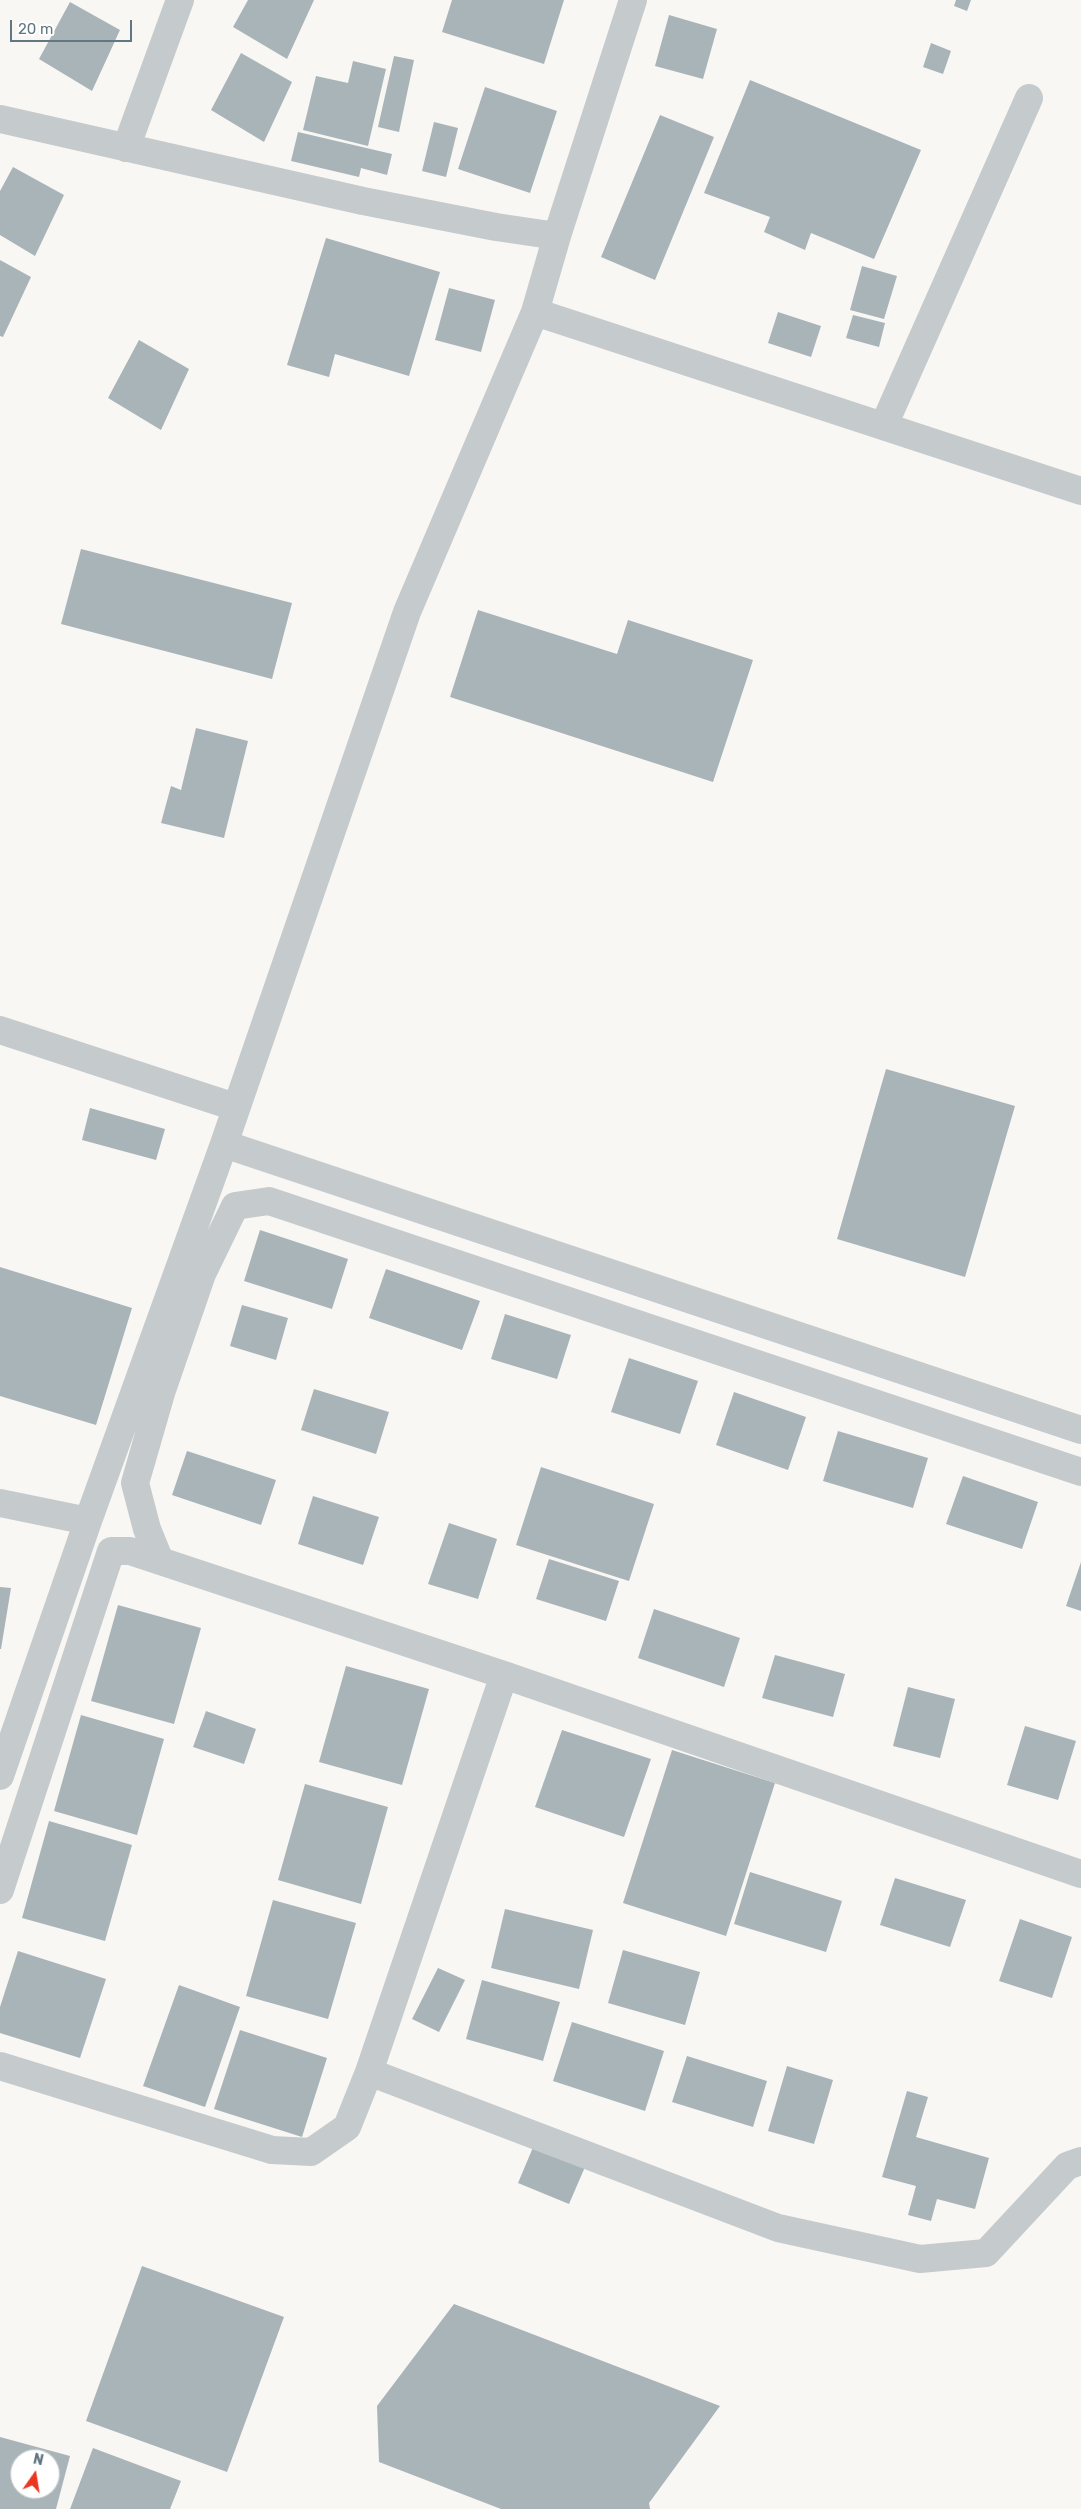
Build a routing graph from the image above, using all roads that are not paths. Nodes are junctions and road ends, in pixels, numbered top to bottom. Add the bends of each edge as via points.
1 (180, 0) edge
2 (634, 0) edge
3 (1029, 98) dead end
4 (0, 119) edge
5 (126, 148) junction
6 (557, 236) junction
7 (535, 312) junction
8 (884, 425) junction
9 (1081, 491) edge
10 (0, 1030) edge
11 (235, 1107) junction
12 (224, 1144) junction
13 (1081, 1430) edge
14 (1081, 1472) edge
15 (0, 1503) edge
16 (88, 1521) junction
17 (160, 1561) junction
18 (504, 1675) junction
19 (0, 1776) edge
20 (1081, 1874) edge
21 (0, 1890) edge
22 (0, 2066) edge
23 (369, 2072) junction
24 (1081, 2161) edge

1 - 5 street
2 - 6 street
3 - 8 street
4 - 5 street
5 - 6 street via 363,201
6 - 7 street
7 - 8 street
7 - 11 street via 407,612
8 - 9 street
10 - 11 street
11 - 12 street
12 - 13 street
12 - 16 street
14 - 17 street via 269,1201 235,1206 202,1274 160,1393 135,1483 147,1529
15 - 16 street
16 - 19 street
17 - 18 street
17 - 21 street via 130,1551 111,1551
18 - 20 street
18 - 23 street
22 - 23 street via 272,2150 311,2152 347,2127
23 - 24 street via 778,2228 920,2259 986,2253 1067,2166

